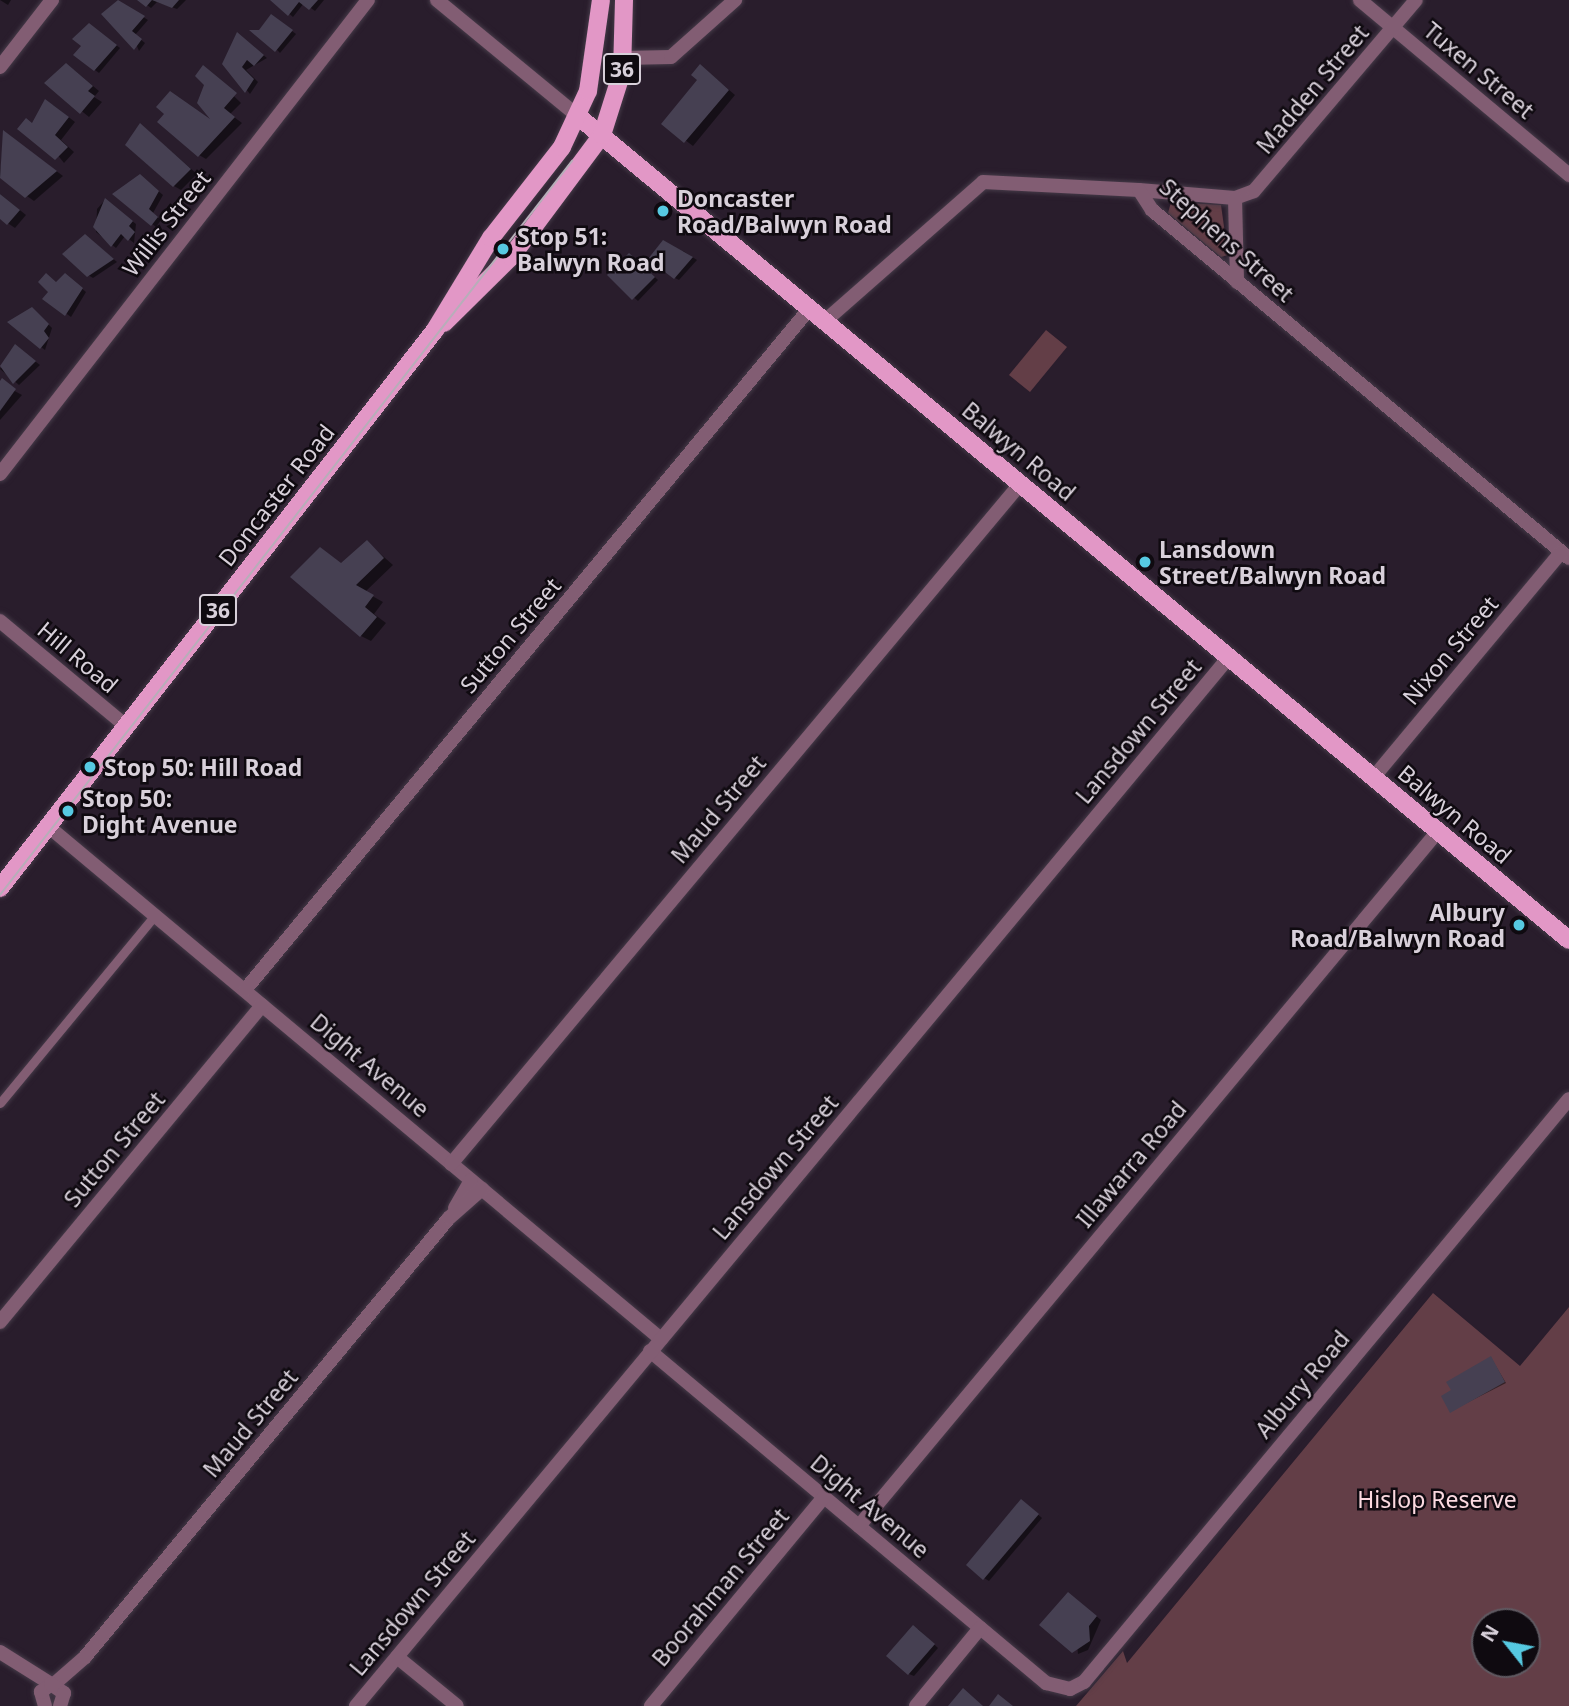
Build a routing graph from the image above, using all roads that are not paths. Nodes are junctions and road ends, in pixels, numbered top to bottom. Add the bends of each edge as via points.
1 (52, 0) edge
2 (368, 0) edge
3 (437, 0) edge
4 (601, 0) edge
5 (624, 0) edge
6 (735, 0) edge
7 (1360, 0) edge
8 (1416, 0) edge
9 (1393, 27) junction
10 (622, 58) junction
11 (0, 67) edge
12 (579, 117) junction
13 (602, 135) junction
14 (1569, 175) edge
15 (1139, 190) junction
16 (1235, 198) junction
17 (1237, 282) junction
18 (810, 309) junction
19 (825, 321) junction
20 (435, 330) junction
21 (0, 474) edge
22 (1020, 483) junction
23 (1565, 555) edge
24 (0, 621) edge
25 (1229, 657) junction
26 (127, 727) junction
27 (1373, 778) junction
28 (49, 827) junction
29 (1438, 831) junction
30 (0, 888) edge
31 (154, 916) junction
32 (1569, 940) edge
33 (245, 990) junction
34 (262, 1005) junction
35 (1569, 1099) edge
36 (0, 1103) edge
37 (451, 1164) junction
38 (476, 1185) junction
39 (0, 1322) edge
40 (661, 1339) junction
41 (650, 1352) junction
42 (824, 1497) junction
43 (859, 1526) junction
44 (980, 1628) junction
45 (0, 1652) edge
46 (397, 1657) junction
47 (16, 1666) junction
48 (1065, 1690) joint
49 (61, 1695) edge
50 (41, 1702) edge
51 (356, 1706) edge
52 (457, 1706) edge
53 (651, 1706) edge
54 (916, 1706) edge

1 - 11 street
2 - 21 street, Willis Street
3 - 12 street, Balwyn Road
4 - 12 main road, Doncaster Road / 36 via 593,70
5 - 10 main road, Doncaster Road / 36
6 - 10 street via 670,57
7 - 9 street, Tuxen Street
8 - 9 street, Madden Street
9 - 14 street, Tuxen Street
9 - 16 street, Madden Street via 1261,185
10 - 13 main road, Doncaster Road / 36
12 - 13 main road, Balwyn Road
12 - 20 main road, Doncaster Road / 36 via 477,257
13 - 18 main road, Balwyn Road
13 - 20 main road, Doncaster Road / 36 via 512,257
15 - 16 street
15 - 17 street, Stephens Street via 1152,210
15 - 19 street, Stephens Street via 983,182
16 - 17 street
17 - 23 street, Stephens Street
18 - 19 main road, Balwyn Road
18 - 33 street, Sutton Street
19 - 22 main road, Balwyn Road
20 - 26 main road, Doncaster Road / 36
22 - 25 main road, Balwyn Road
22 - 37 street, Maud Street
23 - 27 street, Nixon Street
24 - 26 street, Hill Road
25 - 27 main road, Balwyn Road
25 - 40 street, Lansdown Street
26 - 28 main road, Doncaster Road / 36
27 - 29 main road, Balwyn Road
28 - 30 main road, Doncaster Road / 36
28 - 31 street, Dight Avenue
29 - 32 main road, Balwyn Road
29 - 43 street, Illawarra Road
31 - 33 street, Dight Avenue
31 - 36 lane
33 - 34 street, Dight Avenue
34 - 37 street, Dight Avenue
34 - 39 street, Sutton Street
35 - 48 street, Albury Road via 1084,1682
37 - 38 street, Dight Avenue
38 - 40 street, Dight Avenue
38 - 49 street, Maud Street via 85,1657
40 - 41 street, Lansdown Street
41 - 42 street, Dight Avenue
41 - 46 street, Lansdown Street
42 - 43 street, Dight Avenue
42 - 53 street, Boorahman Street
43 - 44 street, Dight Avenue
44 - 48 street, Dight Avenue via 1046,1683
44 - 54 street
45 - 47 street
46 - 51 street, Lansdown Street
46 - 52 street
47 - 49 street
47 - 50 street
49 - 50 street, Maud Street

